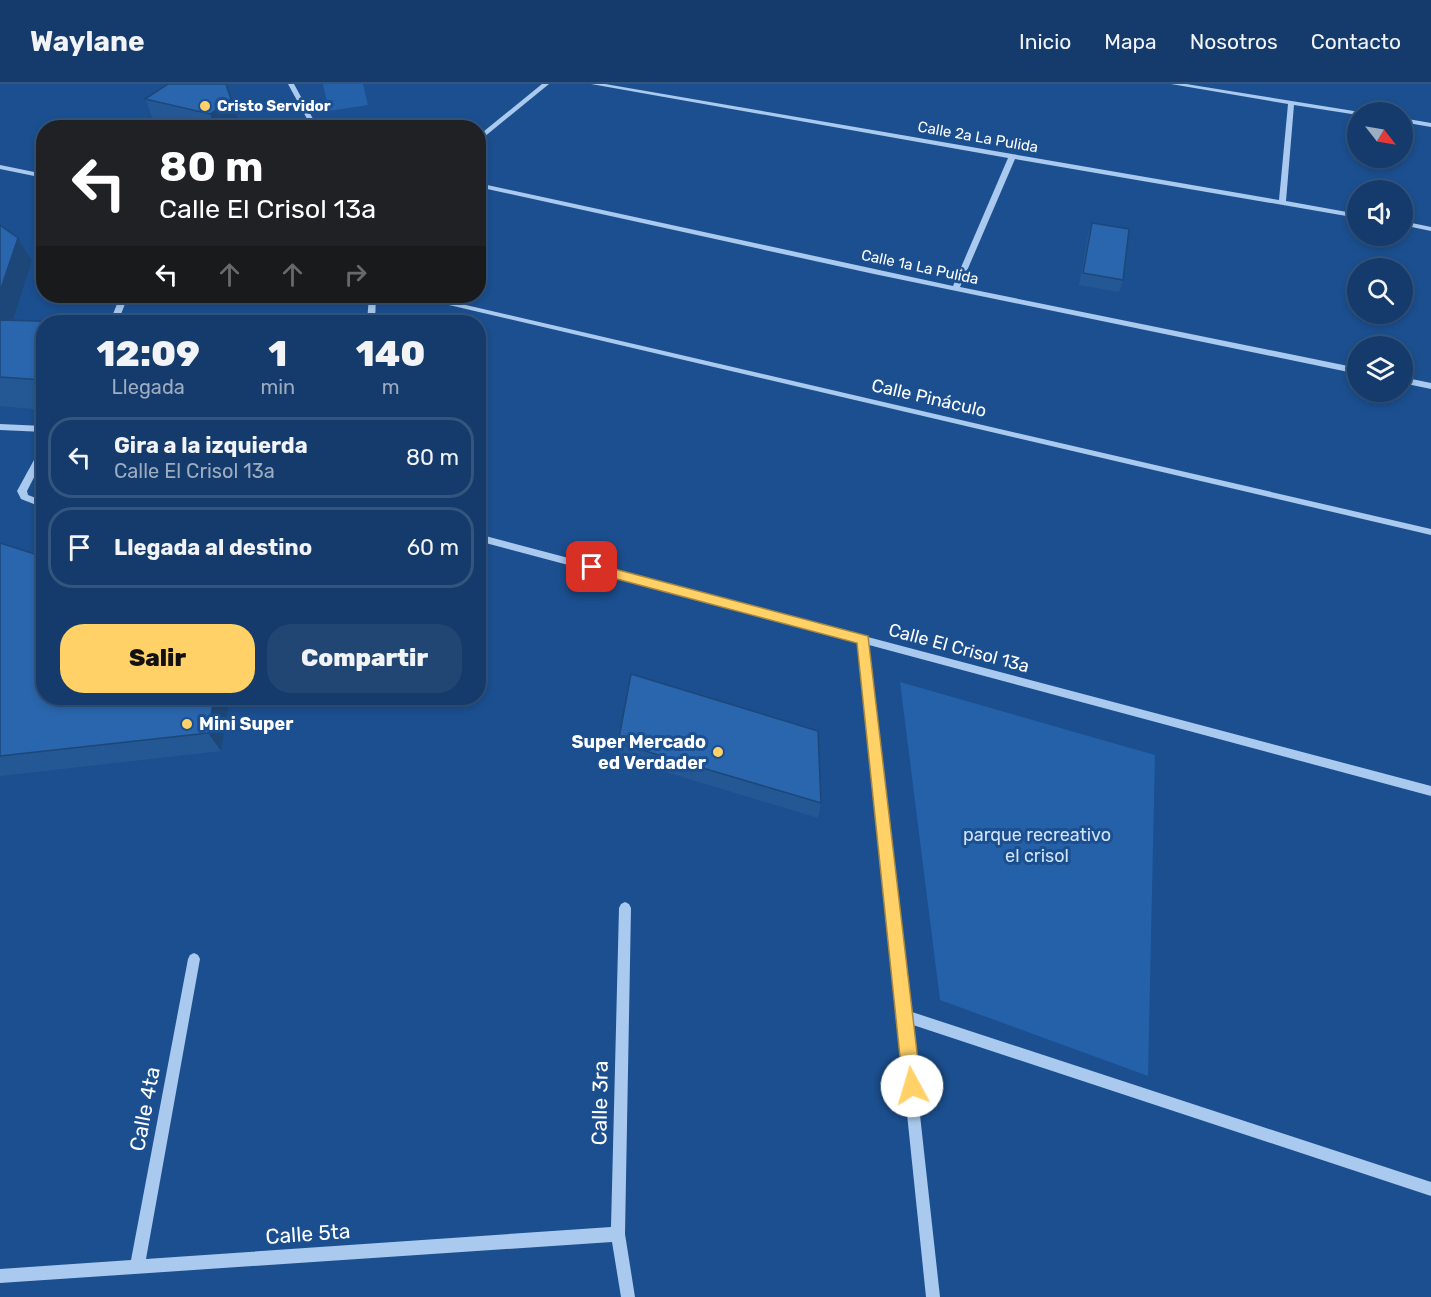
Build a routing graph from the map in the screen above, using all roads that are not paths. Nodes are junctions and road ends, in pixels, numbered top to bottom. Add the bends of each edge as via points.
1 (291, 84) edge
2 (546, 84) edge
3 (594, 84) edge
4 (1174, 84) edge
5 (1291, 102) junction
6 (1347, 111) edge
7 (311, 120) edge
8 (1413, 122) edge
9 (1431, 125) edge
10 (486, 133) edge
11 (1012, 157) junction
12 (0, 167) edge
13 (36, 174) edge
14 (486, 186) edge
15 (1282, 202) junction
16 (1347, 214) edge
17 (1413, 226) edge
18 (1431, 229) edge
19 (956, 288) junction
20 (449, 303) edge
21 (1347, 369) edge
22 (1413, 382) edge
23 (1431, 386) edge
24 (0, 427) edge
25 (36, 429) edge
26 (36, 465) edge
27 (36, 502) edge
28 (1431, 532) edge
29 (486, 539) edge
30 (863, 639) junction
31 (1431, 791) edge
32 (625, 908) dead end
33 (195, 959) dead end
34 (905, 1016) junction
35 (1431, 1189) edge
36 (618, 1234) junction
37 (137, 1267) junction
38 (0, 1276) edge
39 (628, 1297) edge
40 (933, 1297) edge

1 - 7 street
2 - 10 street
3 - 11 street, Calle 2a La Pulida
4 - 5 street
5 - 6 street
5 - 15 street
8 - 9 street
11 - 15 street, Calle 2a La Pulida
11 - 19 street
12 - 13 street
14 - 19 street, Calle 1a La Pulida
15 - 16 street, Calle 2a La Pulida
17 - 18 street
19 - 21 street, Calle 1a La Pulida
20 - 28 street, Calle Pináculo
22 - 23 street
24 - 25 street
26 - 27 street via 22,492
29 - 30 street, Calle El Crisol 13a
30 - 31 street, Calle El Crisol 13a
30 - 34 street
32 - 36 street, Calle 3ra
33 - 37 street, Calle 4ta
34 - 35 street
34 - 40 street
36 - 37 street, Calle 5ta
36 - 39 street, Calle 3ra
37 - 38 street, Calle 5ta

